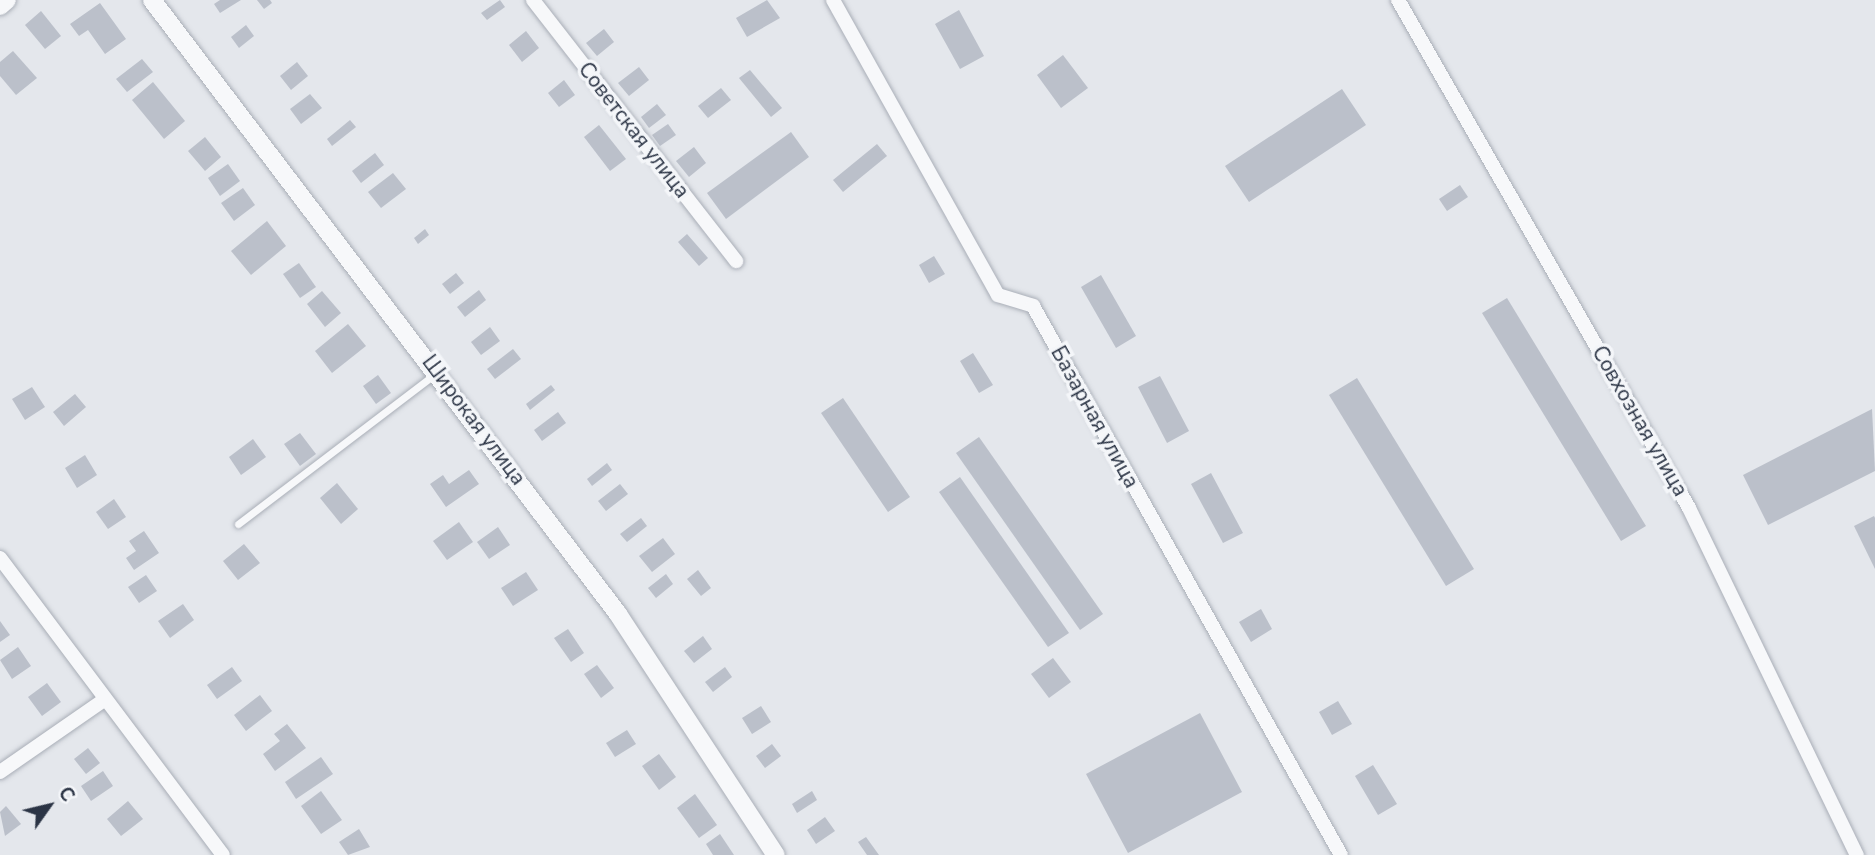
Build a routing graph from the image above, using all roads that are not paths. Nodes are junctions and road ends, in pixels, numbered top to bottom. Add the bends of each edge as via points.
1 (7, 0) edge
2 (152, 0) edge
3 (533, 0) edge
4 (833, 0) edge
5 (1398, 0) edge
6 (0, 6) edge
7 (736, 261) dead end
8 (438, 372) junction
9 (238, 524) dead end
10 (0, 558) edge
11 (104, 700) junction
12 (0, 772) edge
13 (223, 855) edge
14 (776, 855) edge
15 (1341, 855) edge
16 (1857, 855) edge

1 - 6 street
2 - 8 street, Широкая улица
3 - 7 street, Советская улица
4 - 15 street, Базарная улица via 998,295 1033,306
5 - 16 street, Совхозная улица via 1689,508
8 - 9 lane
8 - 14 street, Широкая улица via 618,614
10 - 11 street
11 - 12 street
11 - 13 street

